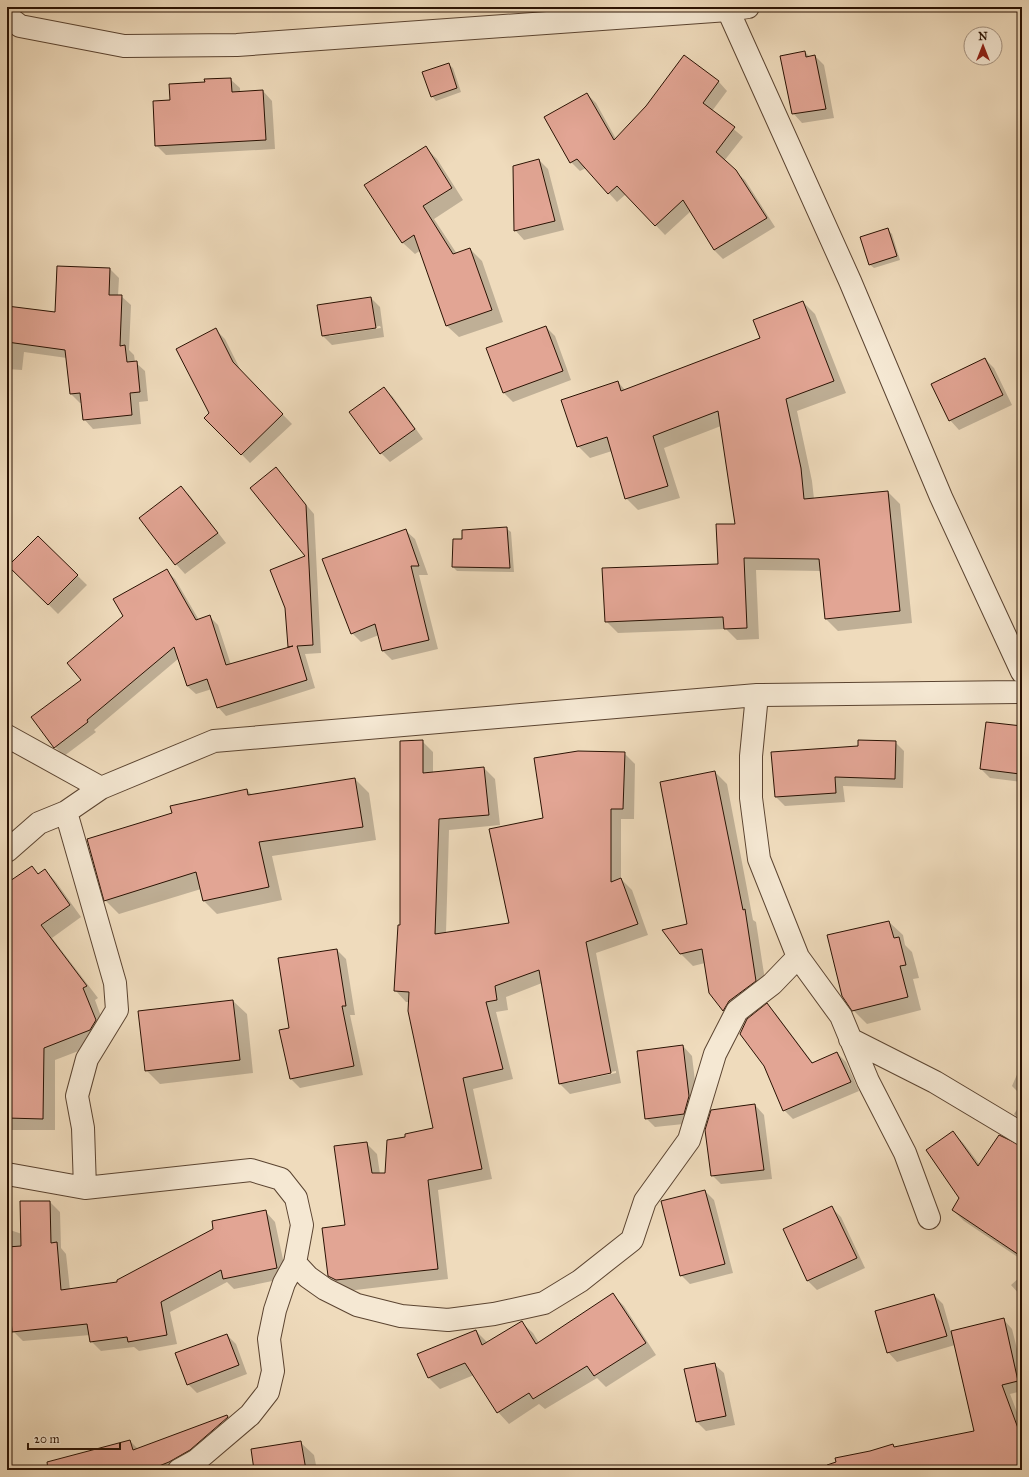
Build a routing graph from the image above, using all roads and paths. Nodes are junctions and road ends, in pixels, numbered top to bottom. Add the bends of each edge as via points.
1 (738, 8) edge
2 (663, 11) edge
3 (7, 16) edge
4 (1022, 672) edge
5 (1022, 692) edge
6 (757, 695) junction
7 (7, 736) edge
8 (101, 788) junction
9 (66, 812) junction
10 (39, 823) junction
11 (7, 830) edge
12 (7, 851) edge
13 (798, 957) junction
14 (850, 1039) junction
15 (1022, 1134) edge
16 (7, 1174) edge
17 (85, 1188) junction
18 (929, 1218) dead end
19 (295, 1263) junction
20 (179, 1470) edge

1 - 2 street
1 - 4 street via 942,497
2 - 3 street via 238,44 124,46 20,26
5 - 6 street
6 - 8 street via 214,741
6 - 13 street via 751,756 751,798 759,859
7 - 8 street
8 - 9 street
9 - 10 street
9 - 17 street via 115,983 117,1010 87,1059 77,1096 82,1128
10 - 11 street
10 - 12 street
13 - 14 street via 840,1016
13 - 19 street via 772,984 736,1011 715,1054 689,1140 645,1201 632,1240 580,1281 544,1303 494,1314 448,1320 401,1316 357,1305 325,1289 308,1277
14 - 15 street via 935,1082
14 - 18 street via 868,1081 905,1153
16 - 17 street
17 - 19 street via 251,1170 281,1179 296,1198 302,1225
19 - 20 street via 284,1283 269,1339 273,1371 268,1392 250,1415 197,1460

